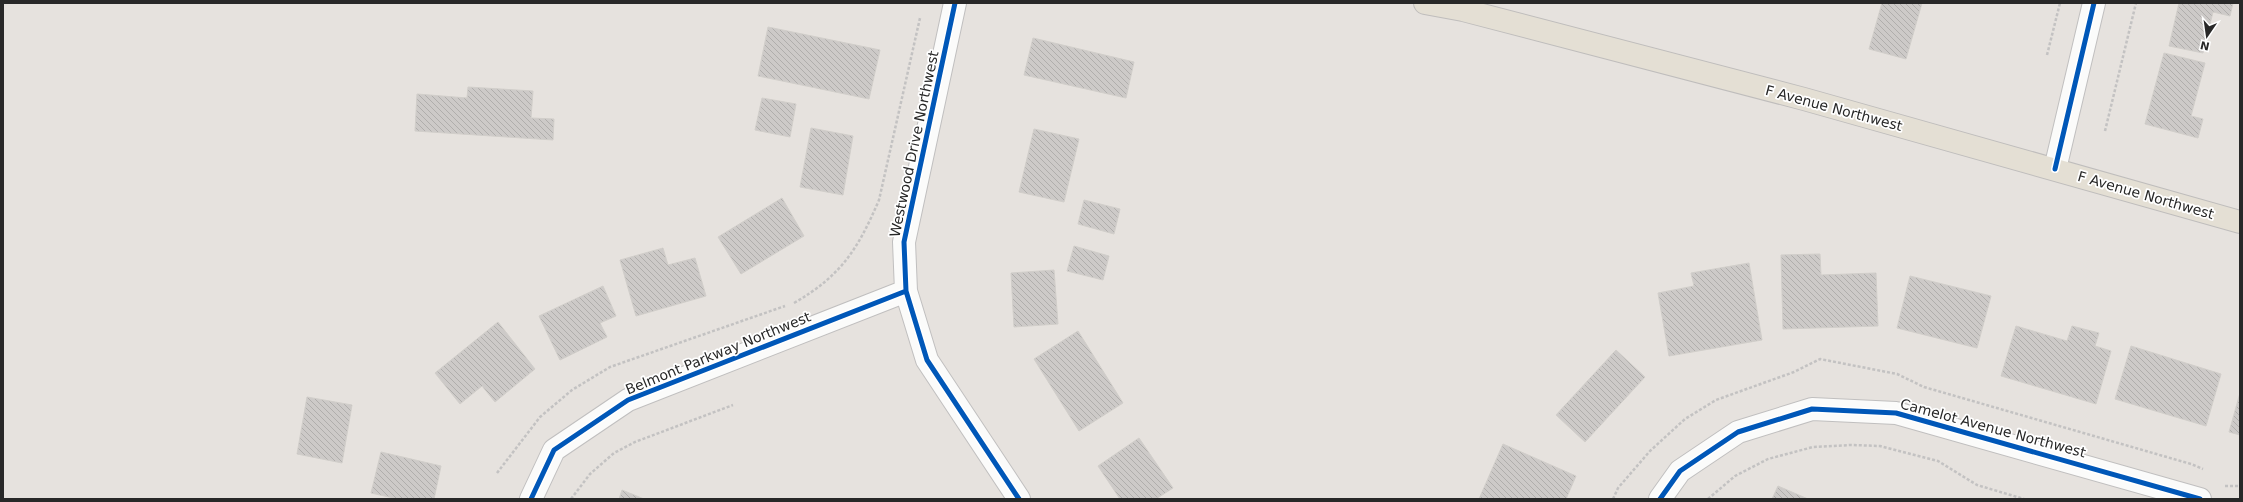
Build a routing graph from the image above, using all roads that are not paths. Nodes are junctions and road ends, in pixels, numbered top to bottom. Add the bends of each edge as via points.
1 (955, 3) edge
2 (1425, 3) edge
3 (2094, 3) edge
4 (2054, 169) junction
5 (2240, 222) edge
6 (906, 291) junction
7 (531, 499) edge
8 (1019, 499) edge
9 (1660, 499) edge
10 (2200, 499) edge

1 - 6 street, Westwood Drive Northwest via 904,242
2 - 4 main road, F Avenue Northwest via 1463,10 1804,99
3 - 4 street
4 - 5 main road, F Avenue Northwest
6 - 7 street, Belmont Parkway Northwest via 628,400 554,450
6 - 8 street, Westwood Drive Northwest via 927,360
9 - 10 street, Camelot Avenue Northwest via 1680,471 1738,432 1812,409 1896,413

